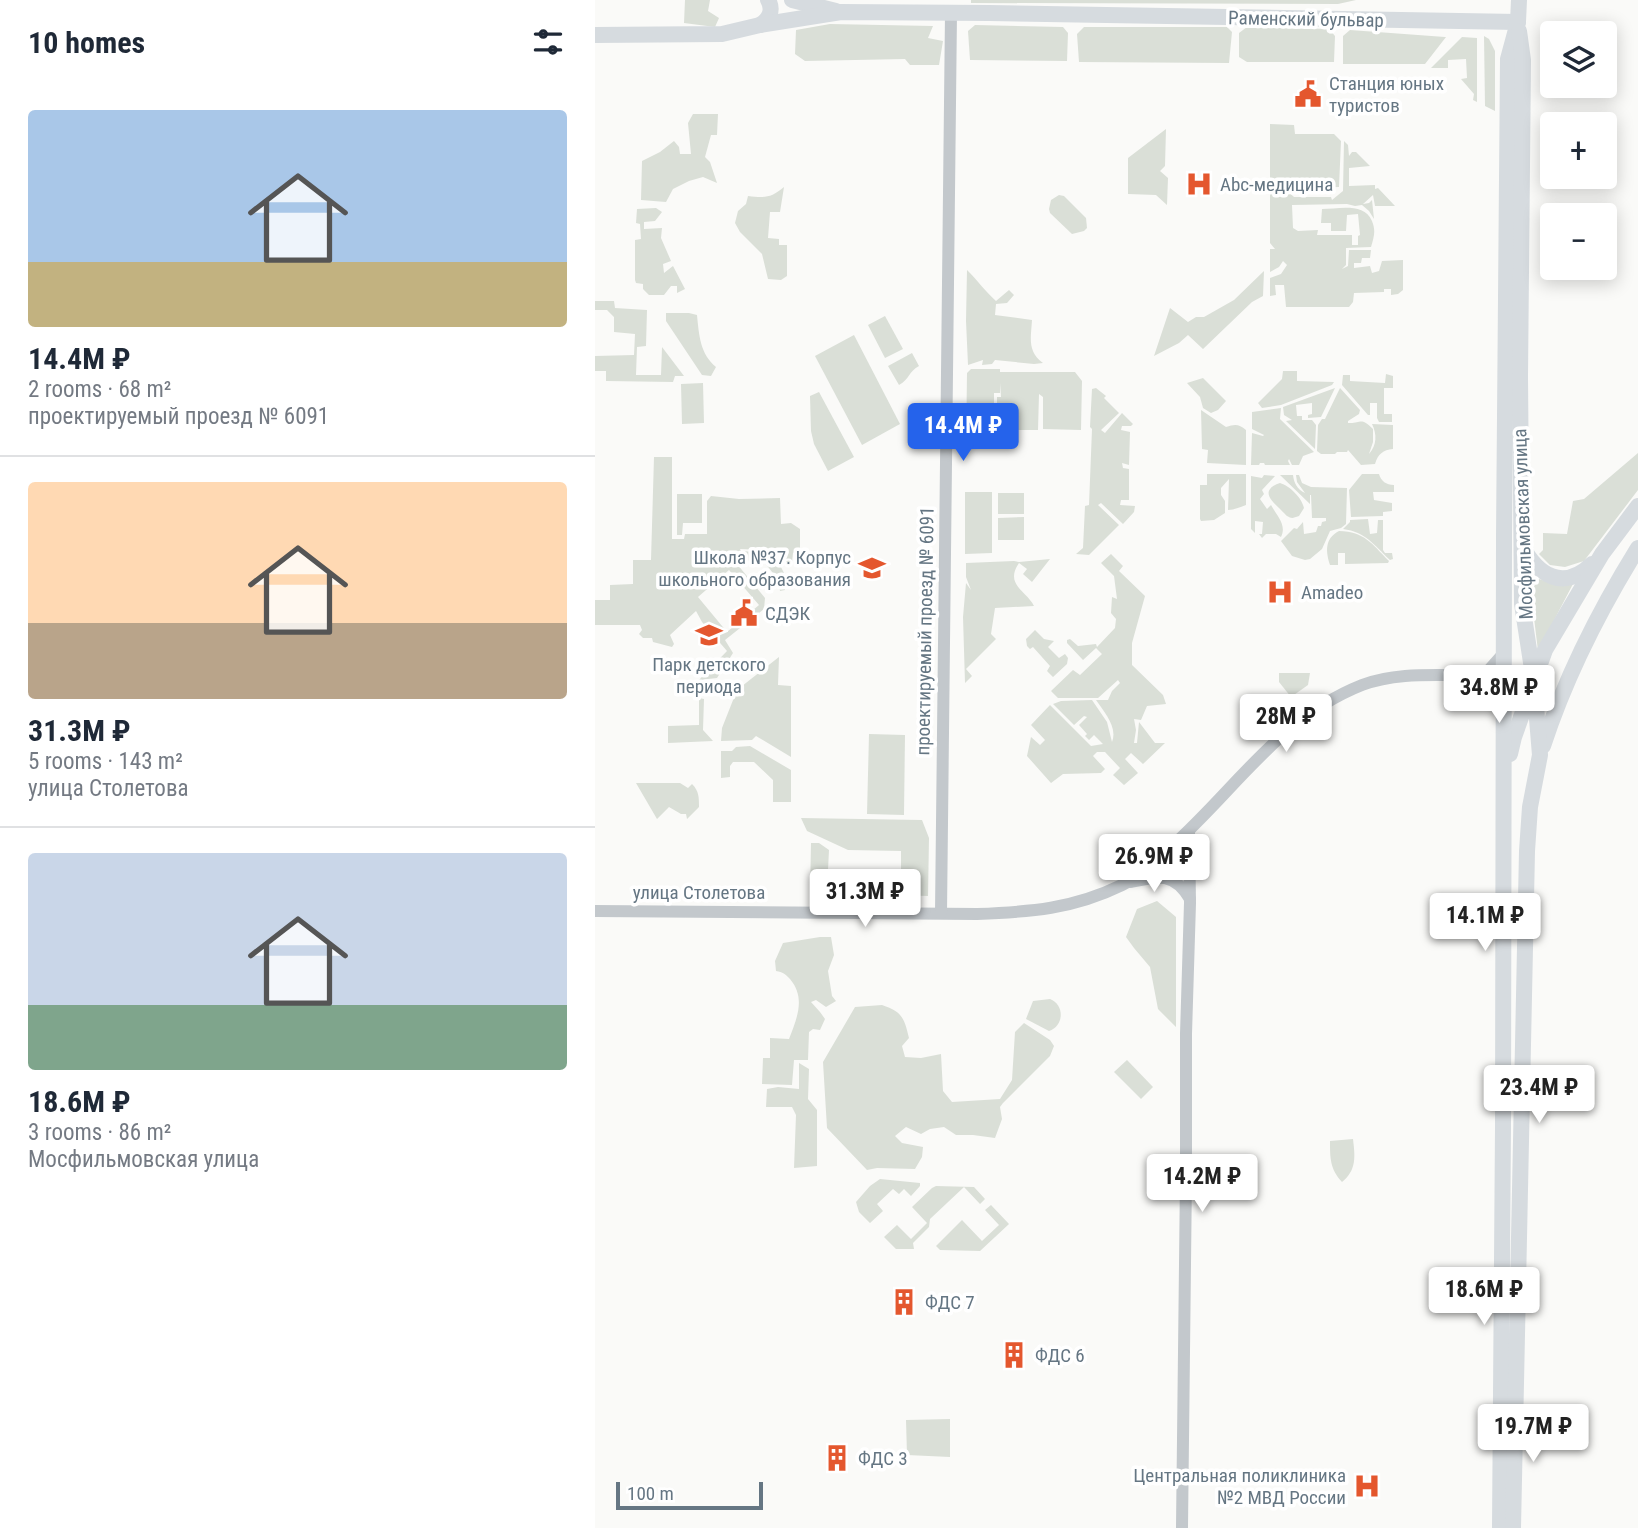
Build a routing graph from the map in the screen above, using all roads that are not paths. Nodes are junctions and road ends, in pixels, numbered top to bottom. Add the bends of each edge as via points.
1 (768, 0) edge
2 (792, 0) edge
3 (1519, 0) edge
4 (1095, 8) edge
5 (841, 12) junction
6 (951, 13) junction
7 (1518, 22) junction
8 (759, 25) junction
9 (595, 35) edge
10 (1515, 72) junction
11 (1638, 506) edge
12 (1521, 546) junction
13 (1638, 548) edge
14 (1602, 554) junction
15 (1504, 653) junction
16 (1478, 675) junction
17 (1534, 682) junction
18 (1504, 699) junction
19 (1540, 755) junction
20 (1503, 780) junction
21 (1189, 831) junction
22 (1124, 884) junction
23 (1189, 899) junction
24 (595, 911) edge
25 (941, 913) junction
26 (1503, 1042) junction
27 (1523, 1043) junction
28 (1182, 1528) edge
29 (1500, 1528) edge
30 (1513, 1528) edge

1 - 8 street via 769,18
2 - 5 street, Раменский бульвар
3 - 7 street, Мосфильмовская улица
4 - 6 street, Раменский бульвар
4 - 7 street, Раменский бульвар
5 - 6 street, Раменский бульвар
5 - 8 street, Раменский бульвар
6 - 25 street, проектируемый проезд № 6091
7 - 10 street, Мосфильмовская улица via 1508,59
8 - 9 street, Раменский бульвар via 707,35
10 - 12 street, Мосфильмовская улица
10 - 15 street, Мосфильмовская улица
11 - 14 street
12 - 14 street via 1536,567 1563,578 1576,575
12 - 17 street, Мосфильмовская улица via 1522,604
13 - 19 street via 1570,673
14 - 17 street via 1545,650
15 - 16 street
15 - 18 street, Мосфильмовская улица
16 - 18 street
16 - 21 street, улица Столетова via 1390,677 1326,702 1282,734
17 - 19 street, Мосфильмовская улица
17 - 20 street
18 - 20 street, Мосфильмовская улица
19 - 27 street, Мосфильмовская улица via 1528,840
20 - 26 street, Мосфильмовская улица
21 - 22 street, улица Столетова
21 - 23 street
22 - 23 street via 1154,877 1170,879
22 - 25 street, улица Столетова via 1059,908
23 - 28 street
24 - 25 street, улица Столетова
26 - 27 street via 1513,1052
26 - 29 street, Мосфильмовская улица
27 - 30 street, Мосфильмовская улица

